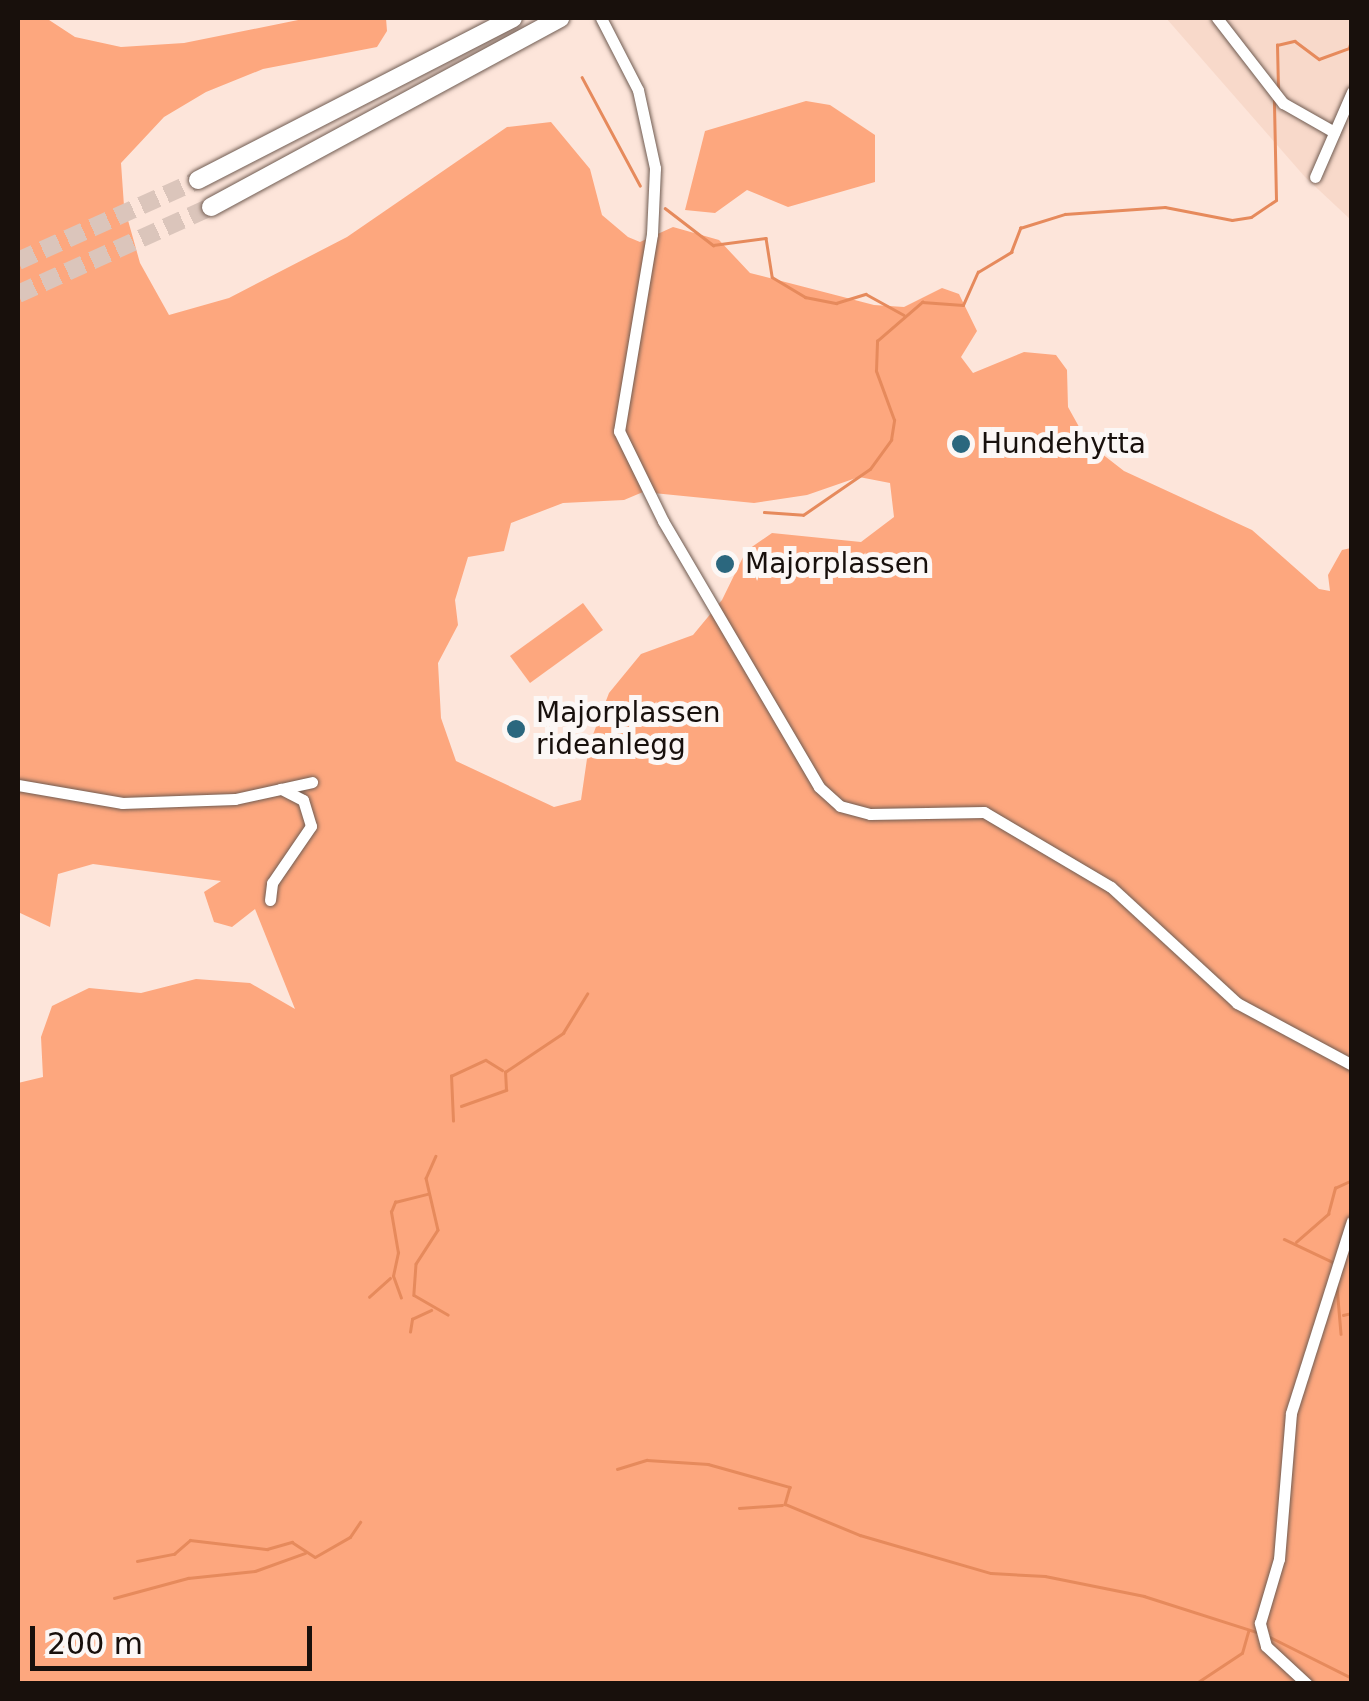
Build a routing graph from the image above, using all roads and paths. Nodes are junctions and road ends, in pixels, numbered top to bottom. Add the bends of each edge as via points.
1 (513, 18) edge
2 (560, 18) edge
3 (1217, 18) edge
4 (602, 20) edge
5 (1352, 92) edge
6 (1334, 132) junction
7 (1315, 177) dead end
8 (198, 180) tunnel mouth
9 (211, 207) tunnel mouth
10 (312, 782) dead end
11 (18, 786) edge
12 (281, 789) junction
13 (270, 900) dead end
14 (1352, 1066) edge
15 (1352, 1222) edge
16 (1307, 1684) edge

1 - 8 highway
2 - 9 highway
3 - 6 street via 1283,102
4 - 14 street via 643,103 655,182 617,424 630,460 716,611 834,802 880,815 984,812 1106,884 1237,1003
5 - 6 street
6 - 7 street
10 - 12 street
11 - 12 street via 104,803 235,799
12 - 13 street via 303,800 310,826 272,882
15 - 16 street via 1291,1412 1279,1559 1260,1622 1266,1646

